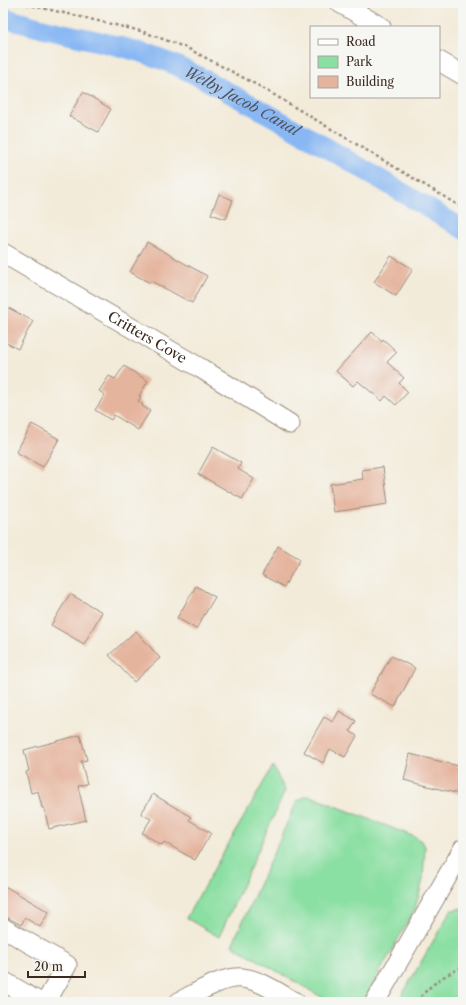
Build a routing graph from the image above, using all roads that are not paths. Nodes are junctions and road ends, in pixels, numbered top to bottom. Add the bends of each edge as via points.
1 (340, 3) edge
2 (379, 26) edge
3 (440, 62) edge
4 (463, 75) edge
5 (3, 254) edge
6 (290, 424) dead end
7 (463, 849) edge
8 (3, 928) edge
9 (3, 981) edge
10 (49, 1000) edge
11 (179, 1002) edge
12 (295, 1002) edge
13 (375, 1002) edge

1 - 2 street
3 - 4 street
5 - 6 street, Critters Cove via 202,369
7 - 13 street
8 - 10 street via 67,965
9 - 10 street
11 - 12 street via 231,978 258,982

